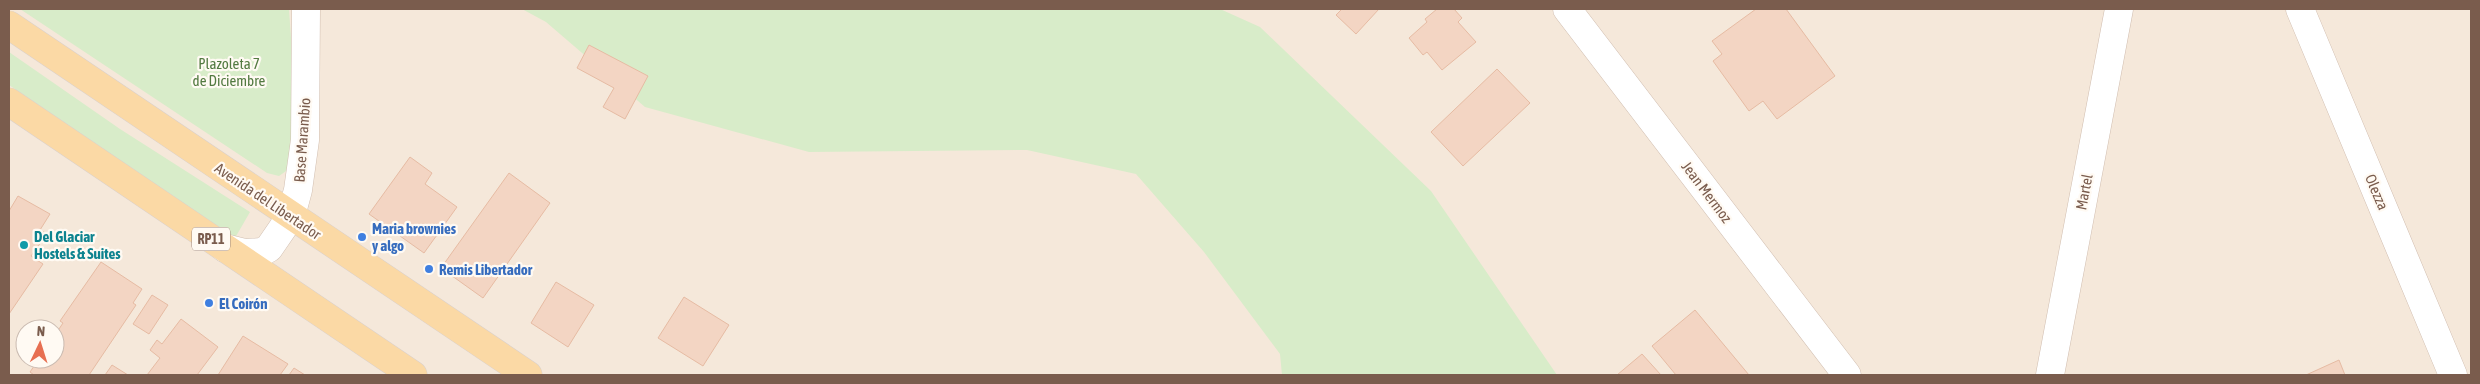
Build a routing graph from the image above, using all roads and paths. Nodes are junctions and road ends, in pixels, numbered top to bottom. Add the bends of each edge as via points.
1 (306, 9) edge
2 (1567, 9) edge
3 (2119, 9) edge
4 (2300, 9) edge
5 (9, 25) edge
6 (9, 102) edge
7 (291, 216) junction
8 (225, 248) junction
9 (413, 375) edge
10 (528, 375) edge
11 (1847, 375) edge
12 (2050, 375) edge
13 (2453, 375) edge

1 - 7 street, Base Marambio via 305,140
2 - 11 street, Jean Mermoz
3 - 12 street, Martel
4 - 13 street, Olezza
5 - 7 main road, Avenida del Libertador
6 - 8 main road, RP11
7 - 8 street, Base Marambio via 269,248 262,252 245,253
7 - 10 main road, Avenida del Libertador
8 - 9 main road, RP11

